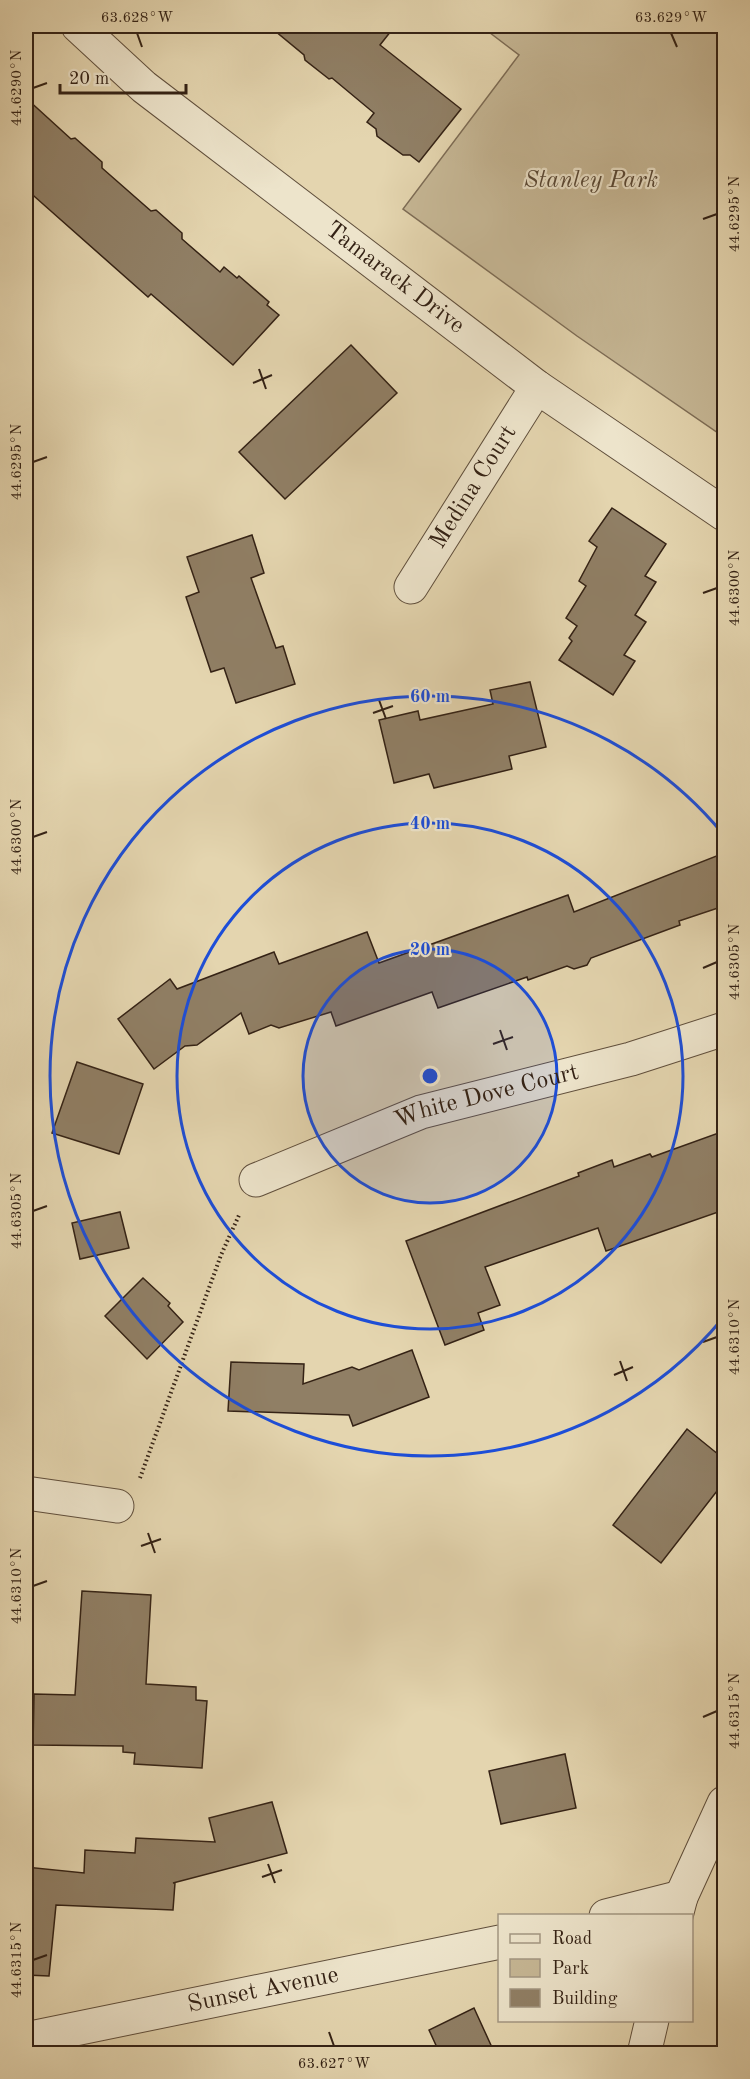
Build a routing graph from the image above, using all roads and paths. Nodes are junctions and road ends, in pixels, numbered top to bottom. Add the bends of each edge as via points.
1 (78, 26) edge
2 (537, 387) junction
3 (724, 514) edge
4 (411, 587) dead end
5 (724, 1029) edge
6 (256, 1180) joint
7 (26, 1493) edge
8 (117, 1506) joint
9 (724, 1803) edge
10 (679, 1906) edge
11 (621, 1914) edge
12 (498, 1942) edge
13 (652, 2022) edge
14 (26, 2039) edge
15 (644, 2054) edge

1 - 2 street, Tamarack Drive via 144,87
2 - 3 street, Tamarack Drive
2 - 4 street, Medina Court
5 - 6 street, White Dove Court via 631,1059 421,1112
6 - 8 path via 221,1255 138,1485
7 - 8 street
9 - 10 street
10 - 11 street
12 - 14 street, Sunset Avenue
13 - 15 street

